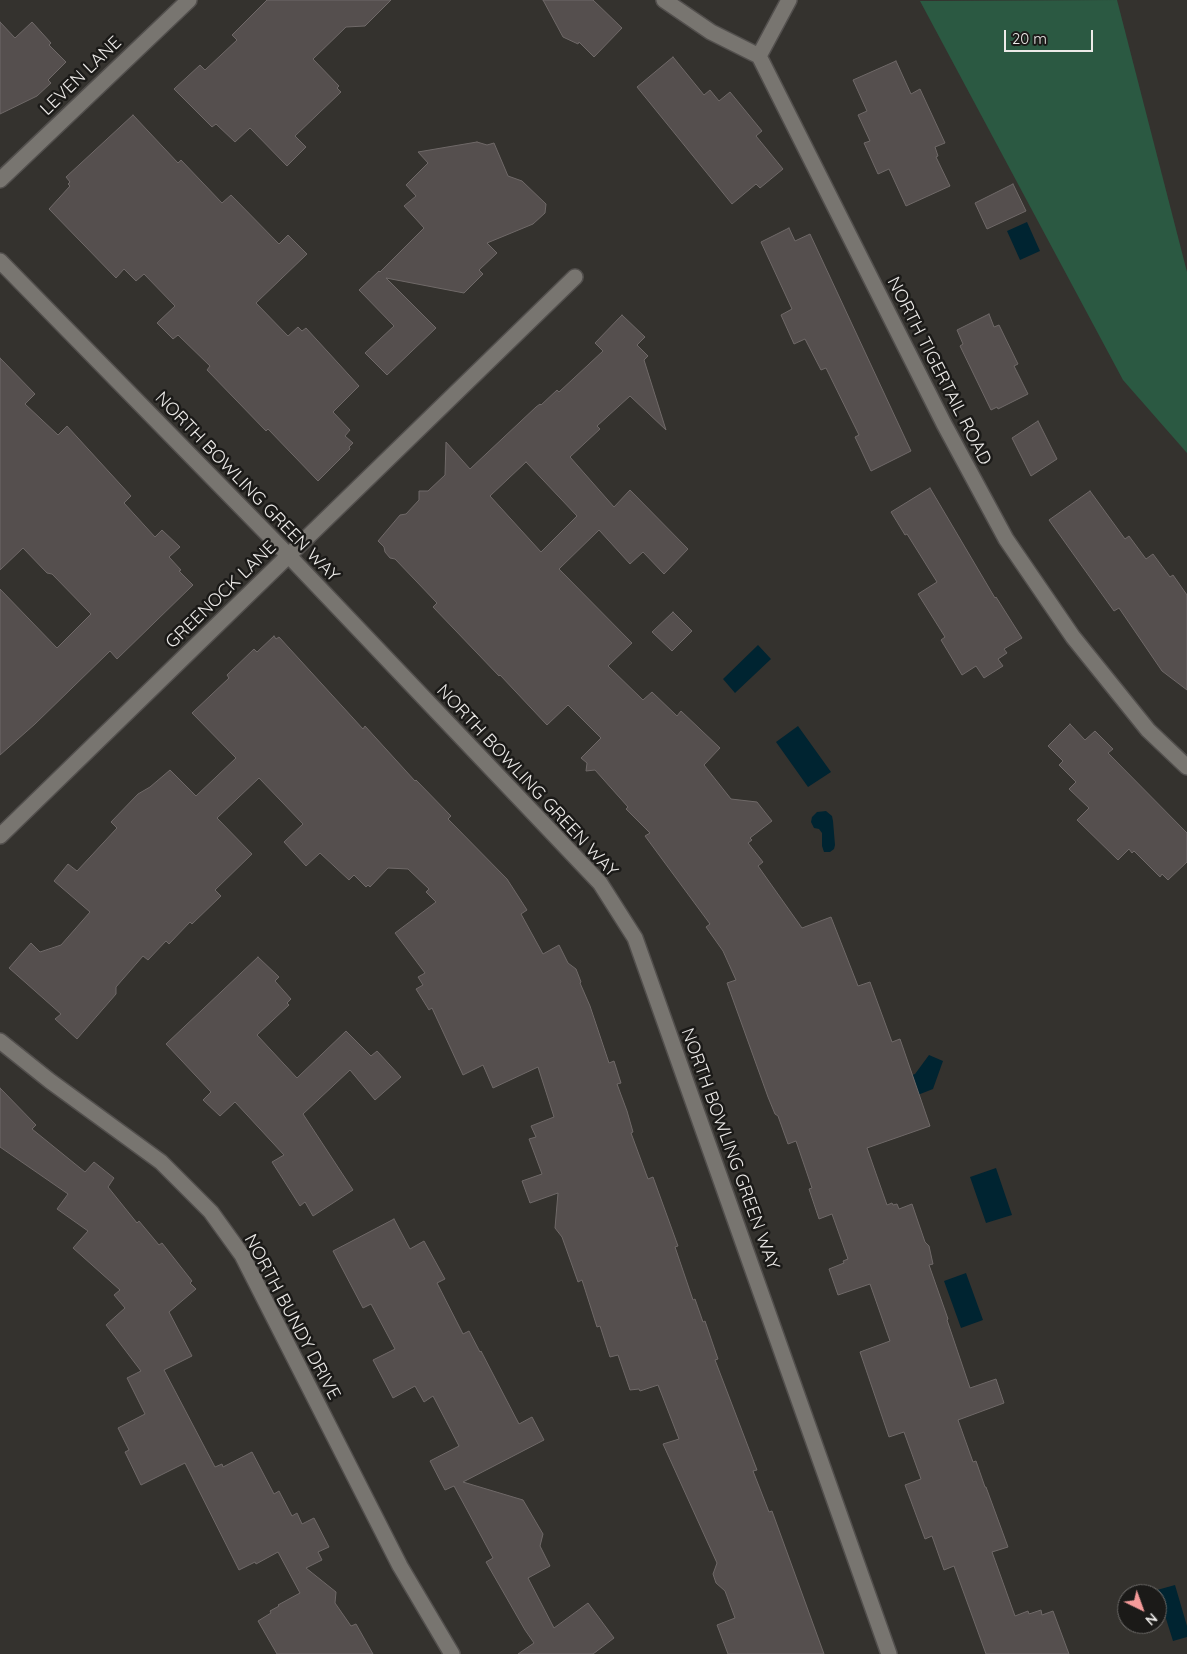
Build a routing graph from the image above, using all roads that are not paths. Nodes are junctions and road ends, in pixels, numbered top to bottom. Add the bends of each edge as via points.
1 (189, 0) edge
2 (664, 0) edge
3 (789, 0) edge
4 (759, 56) junction
5 (0, 180) edge
6 (0, 261) edge
7 (575, 276) dead end
8 (289, 556) junction
9 (1187, 767) edge
10 (0, 836) edge
11 (0, 1041) edge
12 (452, 1654) edge
13 (889, 1654) edge

1 - 5 street, LEVEN LANE
2 - 4 street via 711,32
3 - 4 street
4 - 9 street, NORTH TIGERTAIL ROAD via 944,424 1006,539 1073,637 1148,730
6 - 8 street, NORTH BOWLING GREEN WAY
7 - 8 street, GREENOCK LANE
8 - 10 street, GREENOCK LANE
8 - 13 street, NORTH BOWLING GREEN WAY via 600,883 635,938
11 - 12 street, NORTH BUNDY DRIVE via 161,1162 211,1212 242,1254 400,1566

